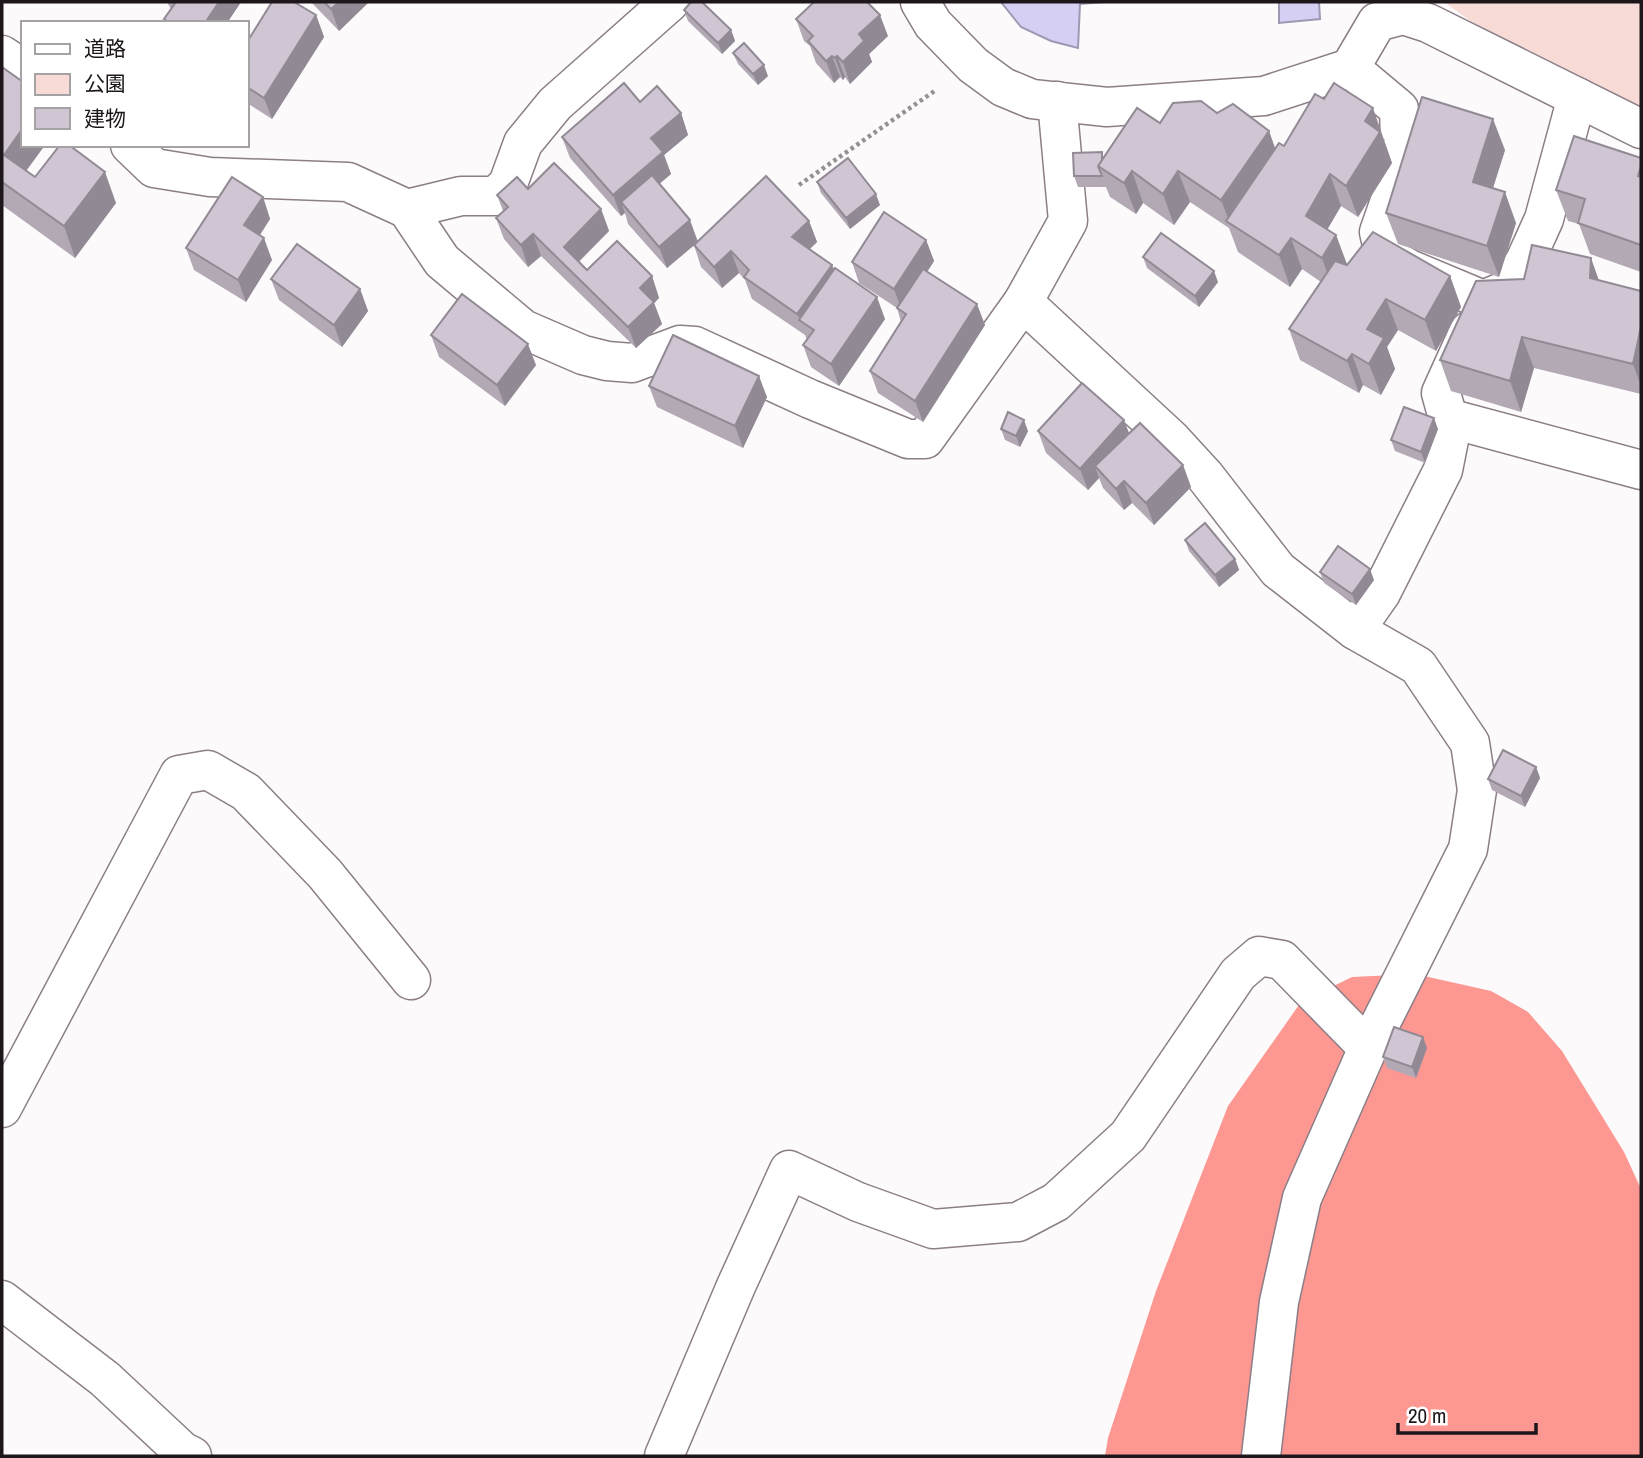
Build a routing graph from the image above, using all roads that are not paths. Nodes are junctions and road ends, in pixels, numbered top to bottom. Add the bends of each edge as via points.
1 (670, 2) edge
2 (920, 2) edge
3 (2, 55) edge
4 (21, 68) edge
5 (1350, 68) junction
6 (1577, 97) junction
7 (1057, 101) junction
8 (1641, 129) edge
9 (132, 147) edge
10 (407, 209) junction
11 (1483, 300) junction
12 (1023, 302) junction
13 (1448, 418) junction
14 (1641, 470) edge
15 (1355, 630) junction
16 (411, 980) dead end
17 (1368, 1048) junction
18 (2, 1108) edge
19 (2, 1300) edge
20 (192, 1456) edge
21 (664, 1456) edge
22 (1261, 1456) edge

1 - 10 street via 555,104 523,143 508,184 496,197 461,197
2 - 7 street via 933,24 973,65 1003,87 1032,99
3 - 4 street
5 - 6 street via 1377,22 1403,15
5 - 7 street via 1264,96 1107,107
5 - 11 street via 1399,109 1401,169 1380,232 1384,254
6 - 8 street
6 - 11 street via 1544,219 1525,261 1507,290
7 - 12 street via 1068,221
9 - 10 street via 154,168 210,177 348,182
10 - 12 street via 442,261 523,329 607,361 632,363 680,345 695,346 908,439 925,439
11 - 13 street via 1441,393
12 - 15 street via 1172,440 1278,570
13 - 14 street
13 - 15 street via 1450,435 1443,470 1381,593
15 - 17 street via 1418,666 1470,743 1477,790 1468,849
16 - 18 street via 325,874 246,792 208,771 179,775
17 - 21 street via 1282,960 1259,956 1238,974 1128,1136 1056,1202 1017,1222 933,1229 789,1170
17 - 22 street via 1302,1198 1279,1302
19 - 20 street via 105,1379

